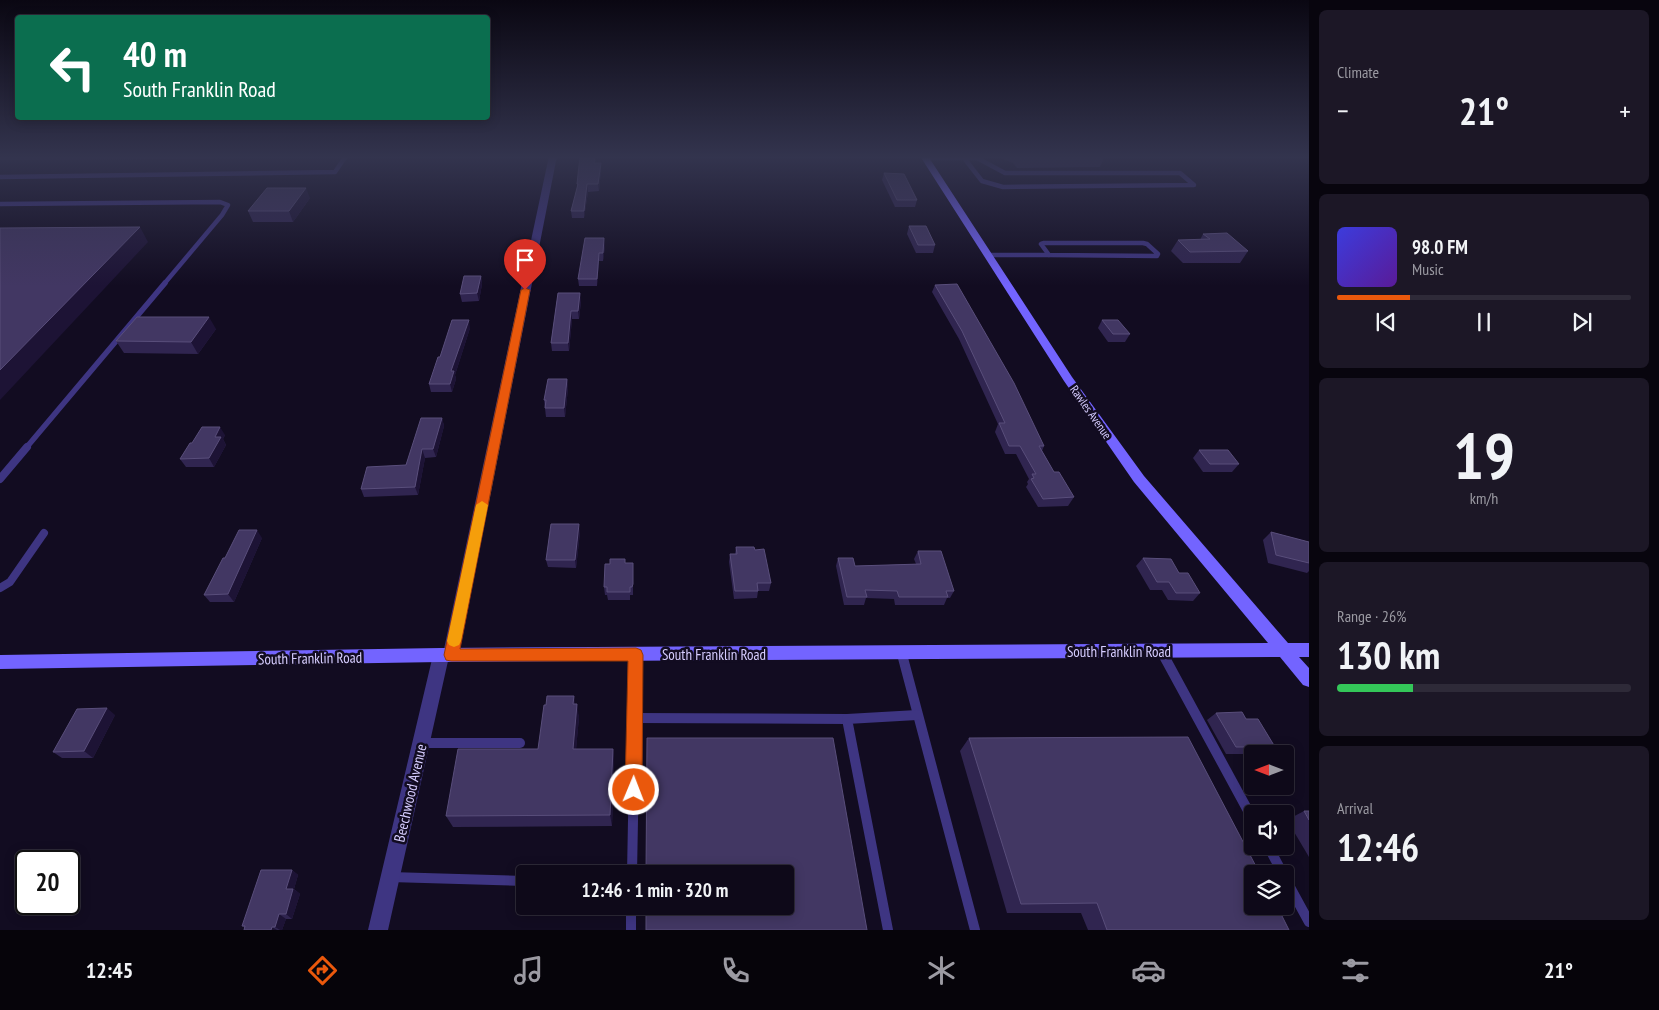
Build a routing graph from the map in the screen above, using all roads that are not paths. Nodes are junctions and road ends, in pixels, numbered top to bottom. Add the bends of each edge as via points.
1 (544, 199) edge
2 (952, 199) edge
3 (0, 204) edge
4 (988, 255) junction
5 (1049, 256) junction
6 (0, 479) edge
7 (44, 532) dead end
8 (0, 588) edge
9 (1283, 650) junction
10 (1309, 650) edge
11 (1162, 651) junction
12 (902, 652) junction
13 (446, 655) junction
14 (636, 655) junction
15 (0, 662) edge
16 (1309, 680) edge
17 (917, 715) junction
18 (635, 718) junction
19 (847, 719) junction
20 (421, 743) junction
21 (520, 743) dead end
22 (1245, 805) edge
23 (632, 865) edge
24 (390, 877) junction
25 (516, 880) edge
26 (1294, 894) edge
27 (631, 915) edge
28 (1309, 922) edge
29 (378, 930) edge
30 (631, 930) edge
31 (888, 930) edge
32 (975, 930) edge

1 - 13 street, Beechwood Avenue
2 - 4 main road, Rawles Avenue
3 - 6 lane via 220,202 228,205
4 - 5 lane
4 - 9 main road, Rawles Avenue via 1068,379 1139,479
5 - 5 lane via 1157,256 1158,254 1143,243 1041,244
7 - 8 lane via 10,582
9 - 10 main road, South Franklin Road
9 - 11 main road, South Franklin Road
9 - 16 main road, Rawles Avenue
11 - 12 main road, South Franklin Road
11 - 22 lane
12 - 14 main road, South Franklin Road
12 - 17 lane
13 - 14 main road, South Franklin Road
13 - 15 main road, South Franklin Road
13 - 20 street, Beechwood Avenue
14 - 18 lane
17 - 19 lane
17 - 32 lane
18 - 19 lane
18 - 23 lane
19 - 31 lane
20 - 21 lane
20 - 24 street, Beechwood Avenue
24 - 25 lane
24 - 29 street, Beechwood Avenue
26 - 28 lane
27 - 30 lane

